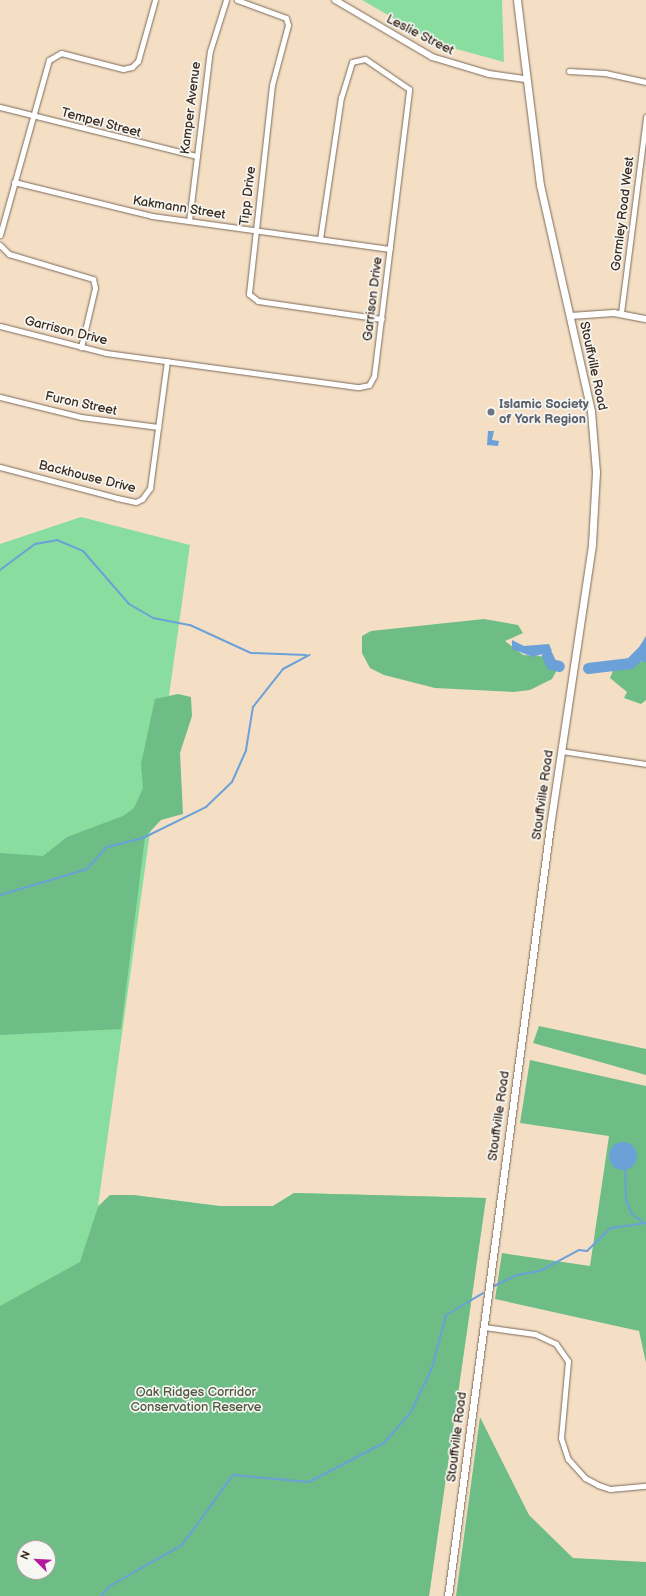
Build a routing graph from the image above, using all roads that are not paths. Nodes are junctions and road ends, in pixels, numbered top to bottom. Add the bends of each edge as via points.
1 (155, 0) edge
2 (226, 0) edge
3 (237, 0) edge
4 (335, 0) edge
5 (517, 0) edge
6 (569, 71) dead end
7 (524, 79) junction
8 (646, 82) edge
9 (0, 107) edge
10 (33, 116) junction
11 (646, 117) edge
12 (197, 156) junction
13 (14, 182) junction
14 (189, 221) junction
15 (255, 231) junction
16 (0, 235) edge
17 (320, 240) junction
18 (0, 245) edge
19 (390, 249) junction
20 (622, 313) junction
21 (570, 316) junction
22 (382, 319) junction
23 (646, 319) edge
24 (0, 326) edge
25 (81, 347) junction
26 (167, 362) junction
27 (0, 396) edge
28 (158, 427) junction
29 (0, 467) edge
30 (561, 751) junction
31 (646, 764) edge
32 (484, 1327) junction
33 (646, 1486) edge
34 (448, 1596) edge

1 - 10 street via 135,65 123,69 55,54 48,61
2 - 12 street, Kamper Avenue via 210,51
3 - 15 street, Tipp Drive via 286,18 288,25 272,85
4 - 7 street, Leslie Street via 432,57 489,74
5 - 7 main road, Stouffville Road
6 - 8 street via 605,73
7 - 21 main road, Stouffville Road via 540,184
9 - 10 street, Tempel Street
10 - 12 street, Tempel Street
10 - 13 street
11 - 20 street, Gormley Road West
12 - 14 street, Kamper Avenue
13 - 14 street, Kakmann Street via 116,208
13 - 16 street
14 - 15 street, Kakmann Street
15 - 17 street, Kakmann Street
15 - 22 street, Tipp Drive via 248,288 253,299
17 - 19 street, Kakmann Street
17 - 19 street, Garrison Drive via 341,97 348,69 359,58 409,89
18 - 25 street via 9,254 92,278 95,287
19 - 22 street, Garrison Drive
20 - 21 street
20 - 23 street
21 - 30 main road, Stouffville Road via 591,411 596,472 592,544
22 - 26 street, Garrison Drive via 374,377 364,387
24 - 25 street, Garrison Drive
25 - 26 street, Garrison Drive
26 - 28 street
27 - 28 street, Furon Street via 81,417
28 - 29 street, Backhouse Drive via 149,489 137,502
30 - 31 street
30 - 32 main road, Stouffville Road
32 - 33 street via 535,1334 556,1344 568,1361 561,1438 568,1459 585,1478 598,1485 610,1489
32 - 34 main road, Stouffville Road

